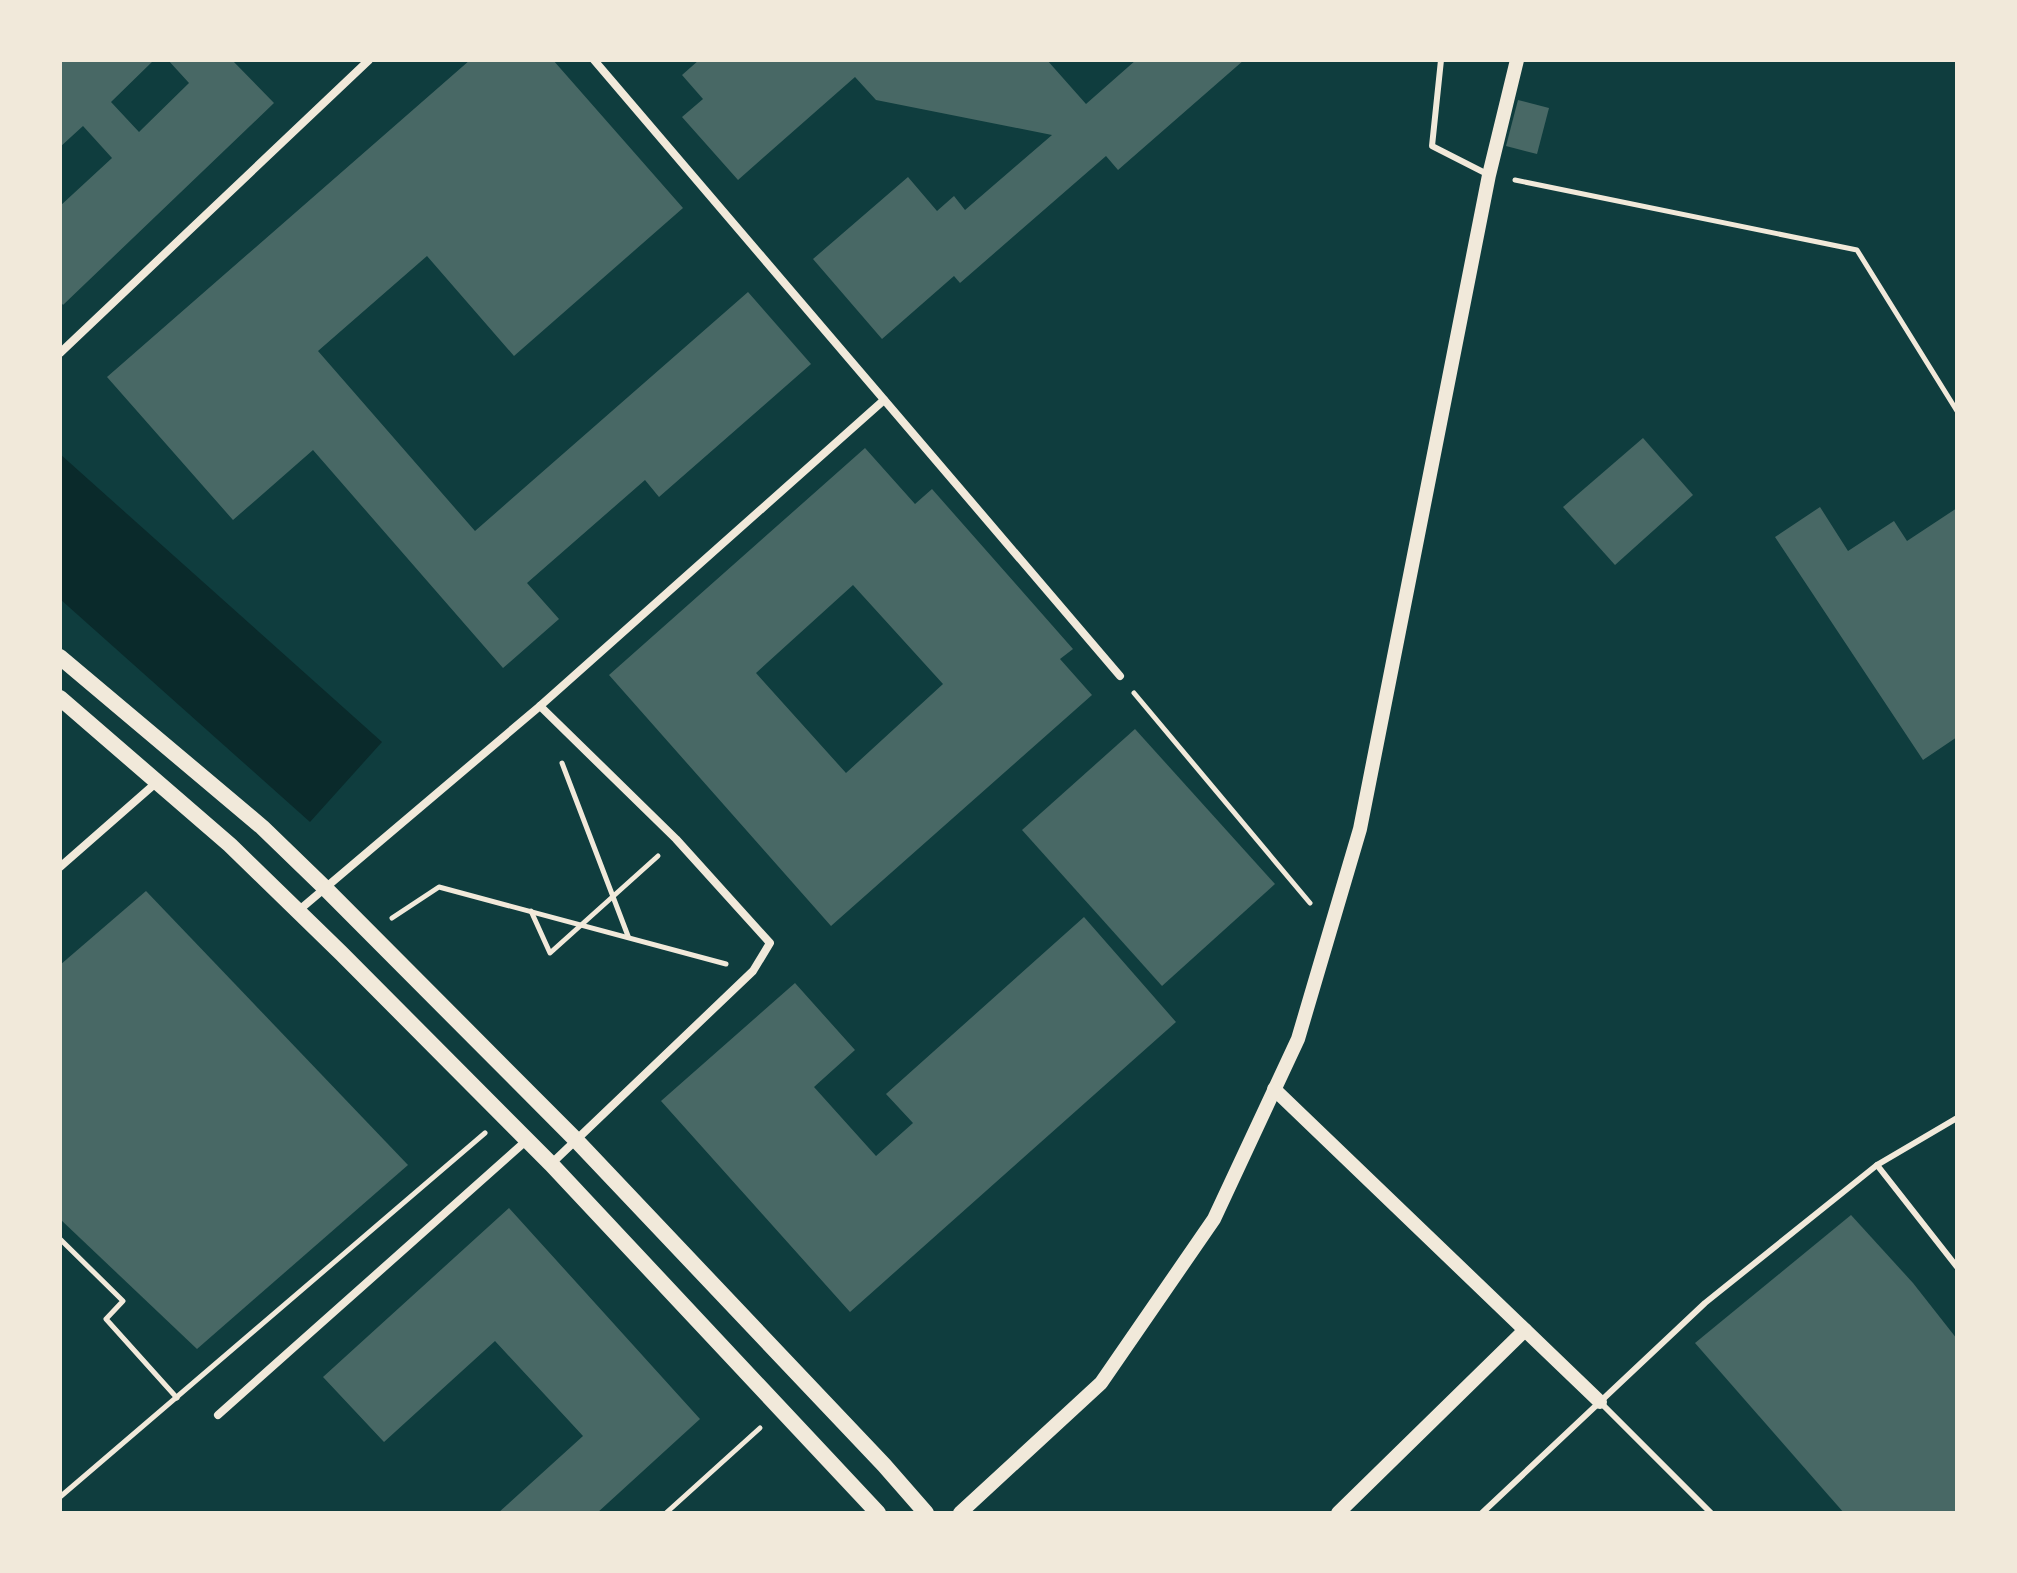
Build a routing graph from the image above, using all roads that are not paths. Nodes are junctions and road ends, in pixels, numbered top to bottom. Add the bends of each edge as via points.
1 (369, 60) edge
2 (594, 60) edge
3 (1441, 60) edge
4 (1517, 60) edge
5 (1489, 175) junction
6 (60, 353) edge
7 (884, 400) junction
8 (60, 657) edge
9 (1120, 676) road end
10 (60, 698) edge
11 (540, 706) junction
12 (158, 781) junction
13 (60, 867) edge
14 (325, 888) junction
15 (298, 911) junction
16 (1274, 1089) junction
17 (1957, 1118) edge
18 (527, 1140) junction
19 (576, 1140) junction
20 (551, 1164) junction
21 (1877, 1165) junction
22 (1957, 1267) edge
23 (1525, 1330) junction
24 (1600, 1402) junction
25 (218, 1415) dead end
26 (878, 1513) edge
27 (926, 1513) edge
28 (960, 1513) edge
29 (1338, 1513) edge
30 (1482, 1513) edge
31 (1711, 1513) edge

1 - 6 street
2 - 7 street
3 - 5 lane via 1432,146
4 - 5 street
5 - 16 street via 1360,829 1298,1039
7 - 9 street
7 - 11 street
8 - 14 main road via 262,827
10 - 12 main road
11 - 14 street
11 - 19 street via 676,839 770,943 753,971
12 - 13 street
12 - 15 main road
14 - 15 street
14 - 19 main road
15 - 18 main road
16 - 23 street
16 - 28 street via 1214,1219 1101,1383
17 - 21 lane
18 - 20 main road
18 - 25 street
19 - 20 street
19 - 27 main road
20 - 26 main road
21 - 22 lane
21 - 24 lane via 1705,1303
23 - 24 street
23 - 29 street
24 - 30 lane
24 - 31 lane

